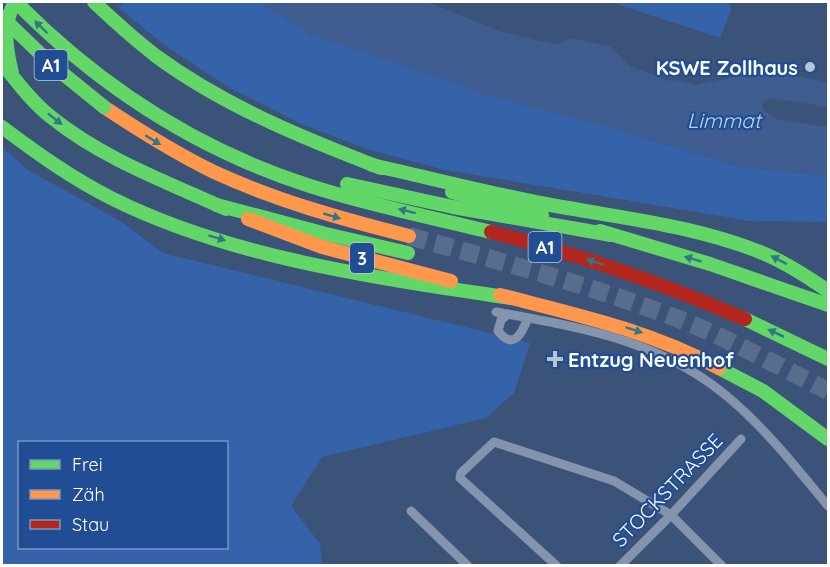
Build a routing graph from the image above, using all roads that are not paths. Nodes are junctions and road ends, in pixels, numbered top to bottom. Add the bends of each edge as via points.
1 (16, 2) edge
2 (83, 2) edge
3 (97, 5) edge
4 (2, 17) edge
5 (2, 63) edge
6 (13, 78) junction
7 (2, 127) edge
8 (251, 165) junction
9 (372, 165) junction
10 (217, 205) junction
11 (611, 235) junction
12 (409, 236) tunnel mouth
13 (408, 252) tunnel mouth
14 (511, 298) junction
15 (828, 300) edge
16 (496, 312) dead end
17 (507, 314) junction
18 (528, 318) junction
19 (828, 359) edge
20 (801, 419) junction
21 (741, 439) dead end
22 (828, 440) edge
23 (828, 449) edge
24 (828, 506) edge
25 (411, 511) dead end
26 (671, 515) junction
27 (468, 566) edge
28 (557, 566) edge
29 (620, 566) edge
30 (722, 566) edge

1 - 6 main road via 7,13 4,26
8 -> 1 main road, A1 via 167,123 100,77
2 - 3 main road
3 - 9 main road via 153,54 217,95 278,127
4 -> 12 main road, A1, bridge via 104,107 175,152 242,186 304,208
5 - 6 main road, 3
6 -> 10 main road, 3 via 76,135
7 -> 14 main road via 65,174 161,219 297,259
8 - 11 main road
19 -> 8 main road, A1 via 732,314 615,269 525,241 311,187
9 - 11 main road via 422,184
15 -> 9 main road via 807,276 770,255 736,243
10 - 13 main road
10 - 14 main road, 3 via 322,247
15 -> 11 main road
14 -> 20 main road, 3 via 608,322 666,342 745,380
16 - 17 street
17 - 18 street
17 - 18 street via 498,331 509,340 520,335
18 - 24 street via 609,334 687,367 756,423
20 - 22 main road, 3
20 - 23 main road, 3
21 - 26 street, STOCKSTRASSE
25 - 27 street
26 - 28 street via 614,481 494,442 460,477
26 - 29 street, STOCKSTRASSE
26 - 30 street

